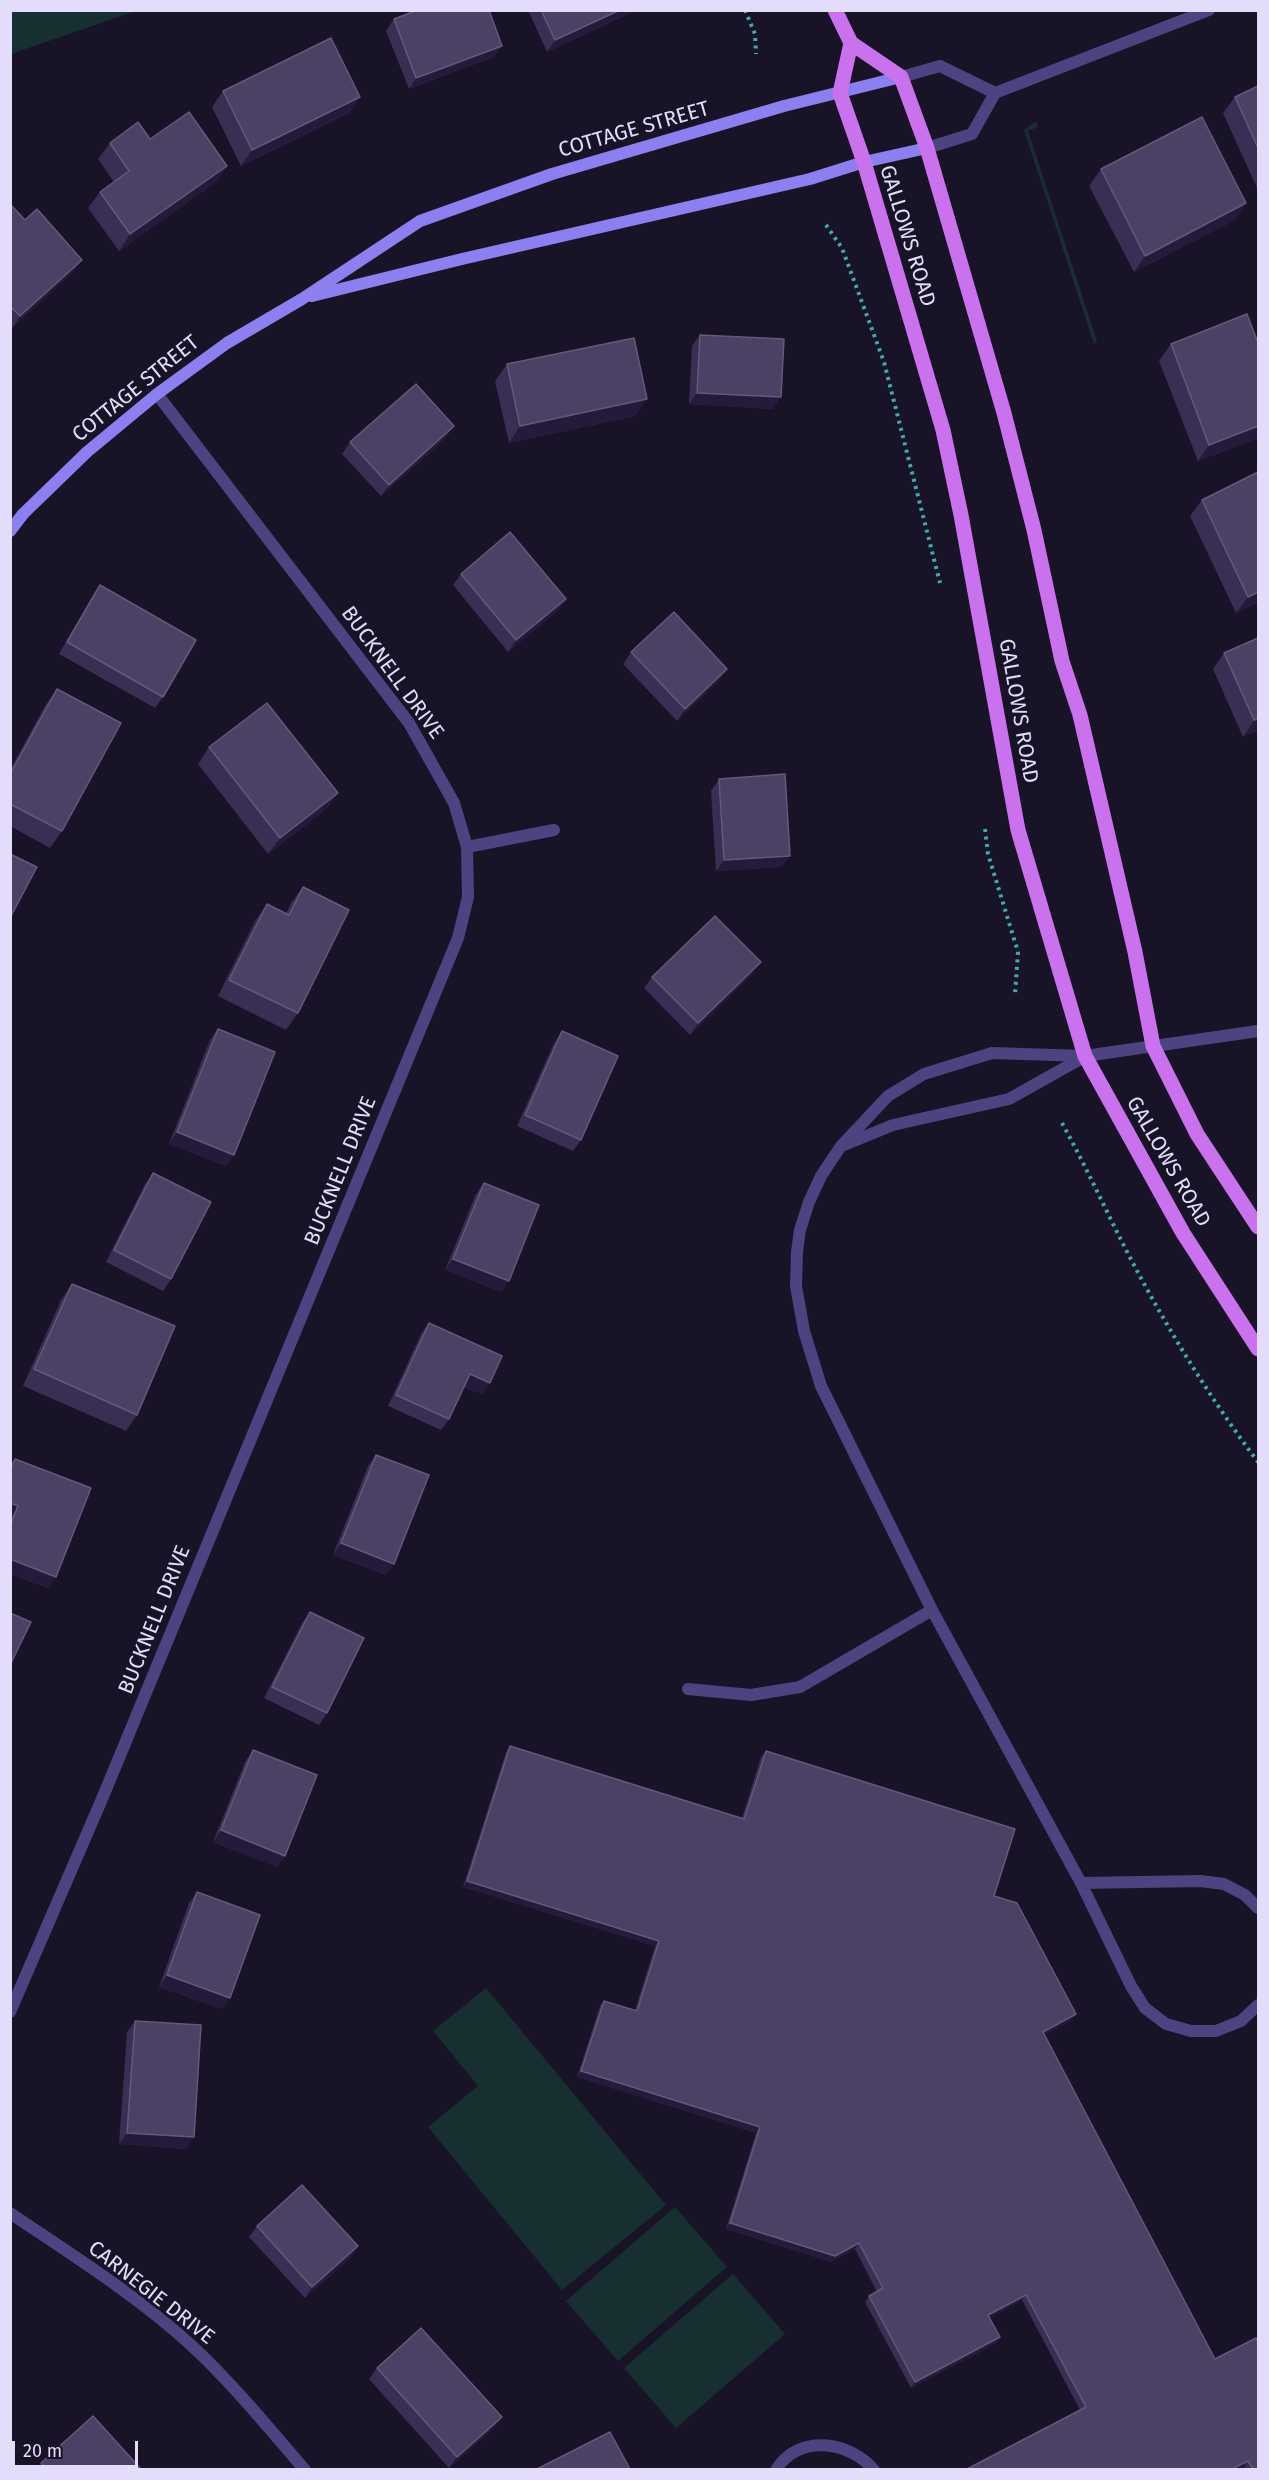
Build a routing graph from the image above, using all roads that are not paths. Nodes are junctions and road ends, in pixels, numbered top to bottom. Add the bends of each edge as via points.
1 (835, 10) edge
2 (1209, 10) edge
3 (851, 43) junction
4 (902, 77) junction
5 (840, 93) junction
6 (994, 93) junction
7 (927, 148) junction
8 (864, 162) junction
9 (302, 299) junction
10 (157, 394) junction
11 (10, 531) edge
12 (554, 830) dead end
13 (467, 847) junction
14 (1258, 1031) edge
15 (1153, 1046) junction
16 (1085, 1056) junction
17 (841, 1146) junction
18 (1258, 1227) edge
19 (1258, 1349) edge
20 (932, 1610) junction
21 (688, 1689) dead end
22 (1081, 1883) junction
23 (1258, 1908) edge
24 (1258, 2005) edge
25 (10, 2012) edge
26 (10, 2213) edge
27 (305, 2469) edge
28 (776, 2469) edge
29 (874, 2469) edge

1 - 3 main road
2 - 6 street
3 - 4 main road
3 - 5 main road
4 - 5 street, COTTAGE STREET
4 - 6 street, COTTAGE STREET via 940,66
4 - 7 main road, GALLOWS ROAD
5 - 8 main road, GALLOWS ROAD
5 - 9 street, COTTAGE STREET via 552,174 420,221
6 - 7 street, COTTAGE STREET via 972,134
7 - 8 street, COTTAGE STREET
7 - 15 main road, GALLOWS ROAD via 1034,530 1062,661 1080,715 1127,918
8 - 9 street, COTTAGE STREET via 810,179
8 - 16 main road, GALLOWS ROAD via 943,430 1018,830
9 - 10 street, COTTAGE STREET via 226,343
10 - 11 street, COTTAGE STREET via 87,452
10 - 13 street, BUCKNELL DRIVE via 409,723 454,803
12 - 13 street
13 - 25 street, BUCKNELL DRIVE via 468,897 458,938
14 - 15 street
15 - 16 street
15 - 18 main road, GALLOWS ROAD via 1197,1134
16 - 17 street via 1009,1099 893,1125
16 - 17 street via 992,1053 924,1074 888,1096
16 - 19 main road, GALLOWS ROAD via 1183,1233
17 - 20 street via 821,1176 800,1230 799,1310 821,1386
20 - 21 street via 800,1687 751,1695
20 - 22 street
22 - 23 street via 1224,1884 1245,1895
22 - 24 street via 1131,1986 1145,2008 1166,2024 1191,2031 1216,2031 1241,2021
26 - 27 street, CARNEGIE DRIVE via 116,2286 184,2339 246,2401
28 - 29 street via 794,2452 811,2445 830,2445 848,2449

